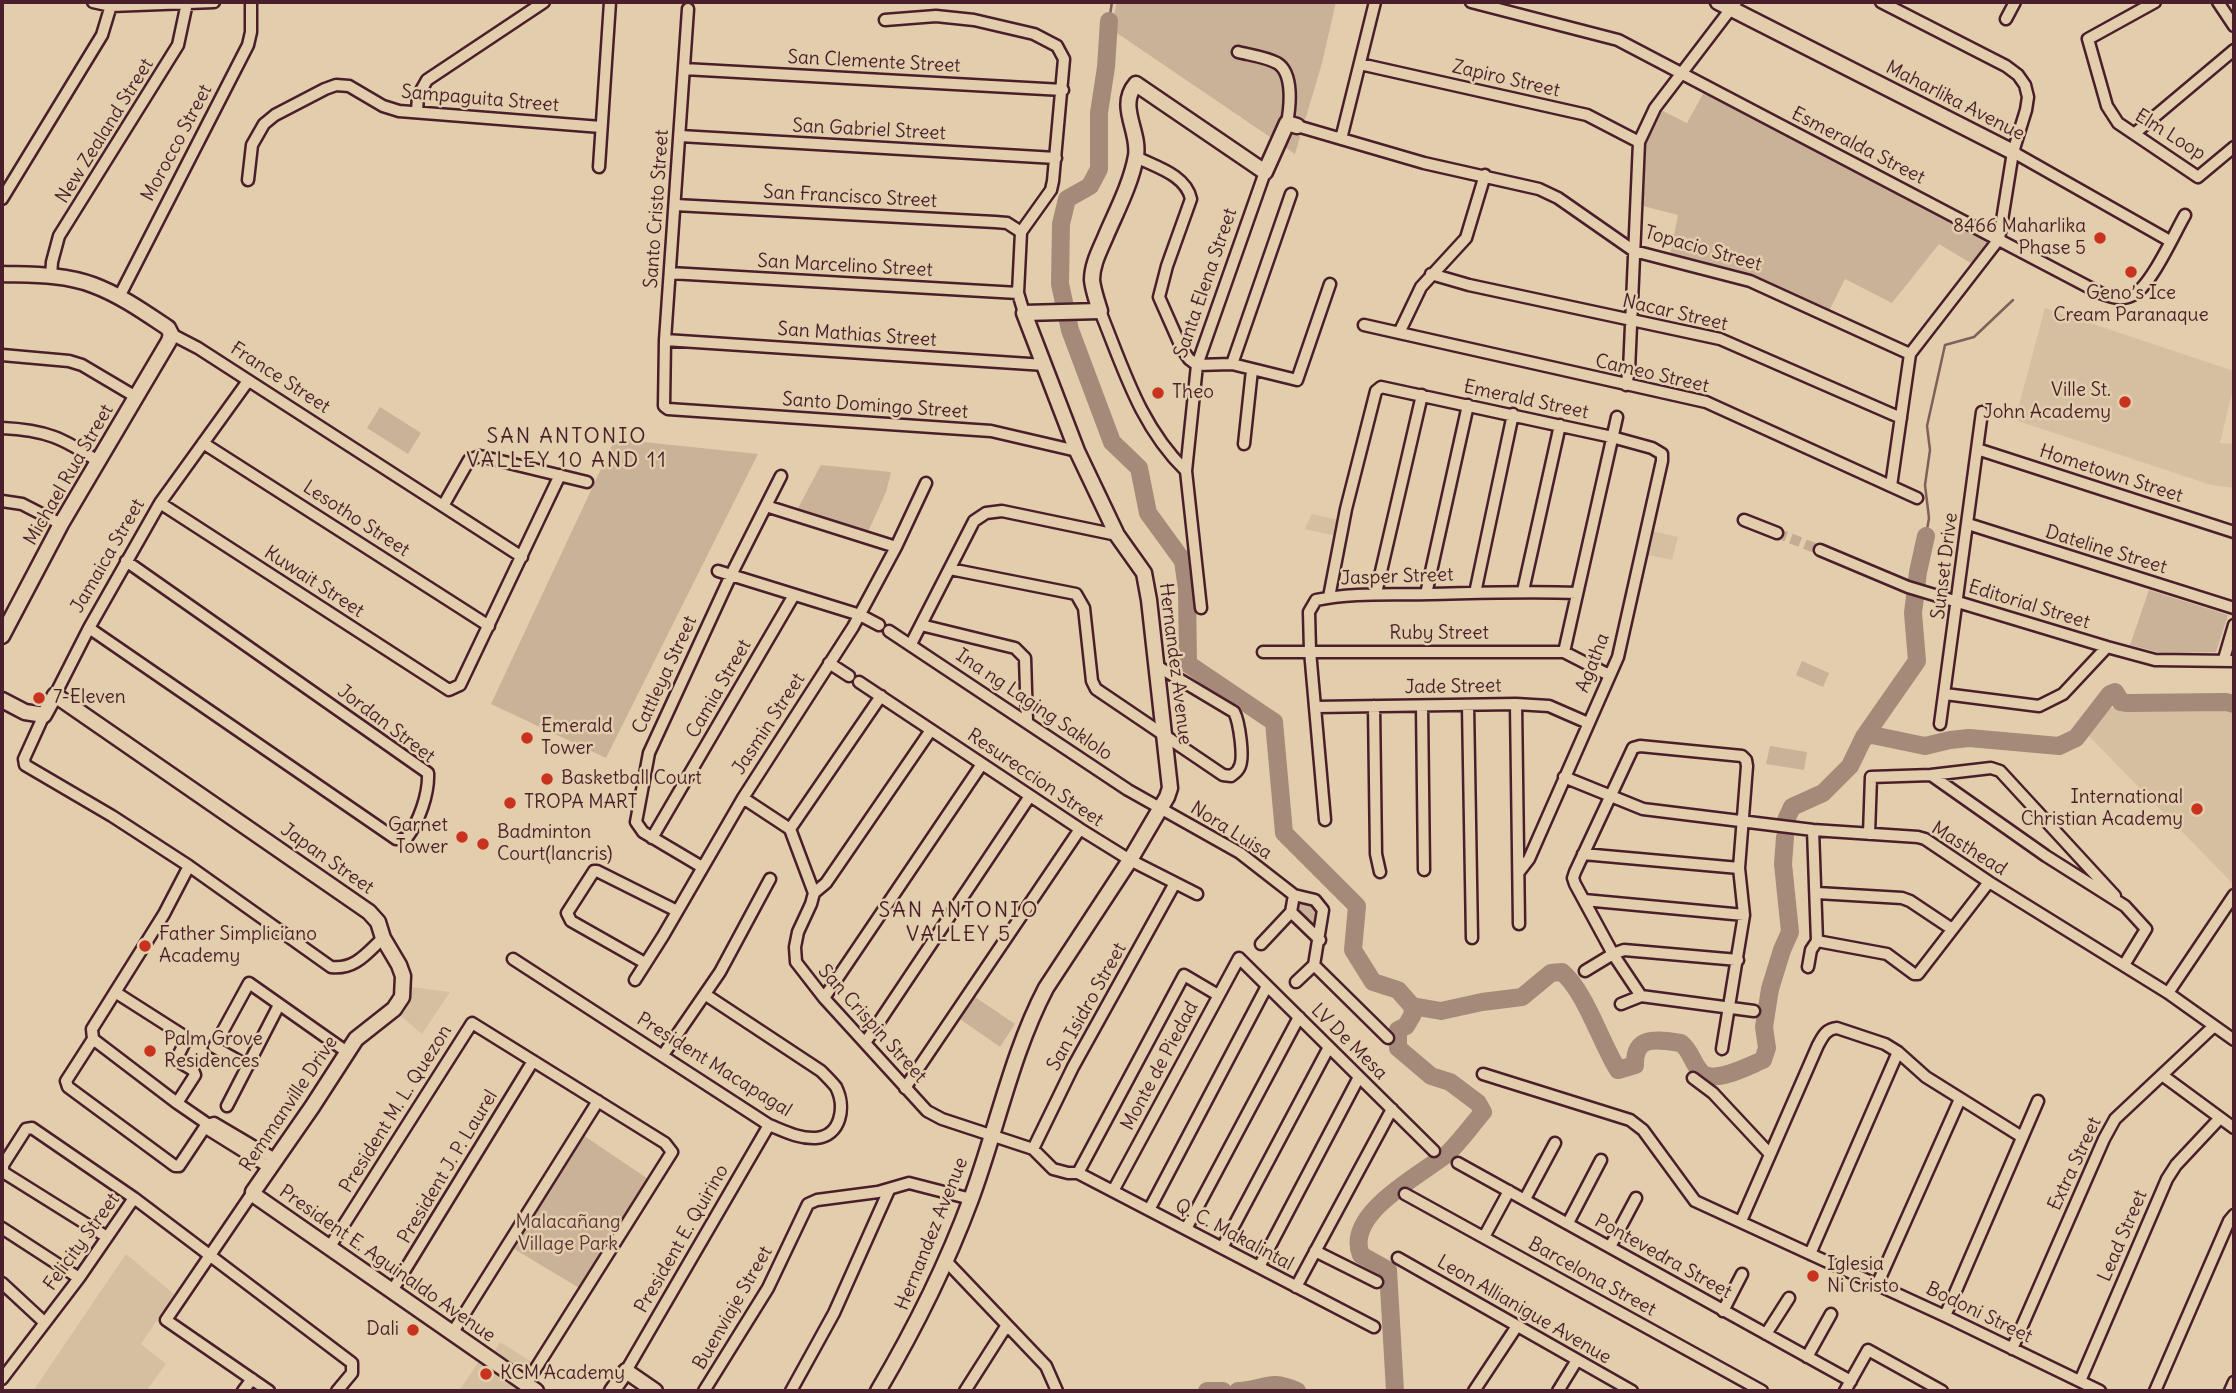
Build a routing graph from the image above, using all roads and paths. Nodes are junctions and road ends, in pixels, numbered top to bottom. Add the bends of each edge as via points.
1 (93, 2) edge
2 (214, 2) edge
3 (251, 2) edge
4 (544, 2) edge
5 (610, 2) edge
6 (1375, 2) edge
7 (1471, 2) edge
8 (1881, 2) edge
9 (2015, 2) edge
10 (2155, 2) edge
11 (2218, 2) edge
12 (187, 3) edge
13 (112, 4) edge
14 (1729, 4) edge
15 (688, 9) dead end
16 (2006, 19) dead end
17 (885, 20) dead end
18 (2234, 26) edge
19 (2234, 50) edge
20 (1238, 52) dead end
21 (1360, 64) junction
22 (684, 69) junction
23 (1679, 74) junction
24 (1063, 90) junction
25 (417, 112) junction
26 (1292, 124) junction
27 (601, 127) junction
28 (2134, 134) junction
29 (680, 136) junction
30 (1341, 139) junction
31 (1639, 142) junction
32 (2234, 147) edge
33 (2014, 152) junction
34 (1136, 157) junction
35 (1056, 158) junction
36 (599, 167) dead end
37 (1265, 172) junction
38 (1485, 175) junction
39 (248, 180) dead end
40 (1291, 194) dead end
41 (2, 199) edge
42 (675, 205) junction
43 (2185, 215) dead end
44 (1021, 232) junction
45 (1999, 239) junction
46 (2170, 241) junction
47 (1634, 251) junction
48 (670, 273) junction
49 (2, 274) edge
50 (1431, 274) junction
51 (51, 276) junction
52 (1330, 284) dead end
53 (1018, 293) junction
54 (118, 297) junction
55 (1100, 312) junction
56 (1024, 313) junction
57 (1631, 320) junction
58 (1364, 325) dead end
59 (1399, 333) junction
60 (171, 334) junction
61 (665, 340) junction
62 (1910, 354) junction
63 (2, 355) edge
64 (1232, 364) junction
65 (1045, 365) junction
66 (1197, 365) junction
67 (1252, 370) junction
68 (248, 381) junction
69 (1626, 386) junction
70 (1422, 395) junction
71 (136, 397) junction
72 (1468, 405) junction
73 (668, 409) joint
74 (1982, 412) dead end
75 (1513, 414) junction
76 (1617, 417) dead end
77 (1901, 418) junction
78 (1560, 425) junction
79 (2, 428) edge
80 (1612, 437) junction
81 (203, 443) junction
82 (1244, 444) dead end
83 (1977, 449) junction
84 (1077, 451) junction
85 (1662, 454) joint
86 (99, 462) junction
87 (1186, 471) junction
88 (561, 475) junction
89 (780, 475) dead end
90 (587, 482) dead end
91 (926, 484) dead end
92 (1891, 486) junction
93 (1917, 498) dead end
94 (2, 501) edge
95 (160, 503) junction
96 (443, 506) junction
97 (766, 506) junction
98 (1744, 520) dead end
99 (61, 524) junction
100 (1968, 524) junction
101 (2234, 532) edge
102 (1777, 533) tunnel mouth
103 (1117, 535) junction
104 (896, 547) junction
105 (1820, 550) tunnel mouth
106 (522, 557) junction
107 (126, 561) junction
108 (950, 569) junction
109 (718, 571) dead end
110 (731, 575) junction
111 (1522, 591) junction
112 (1376, 593) junction
113 (1475, 593) junction
114 (1577, 593) junction
115 (1426, 594) junction
116 (794, 595) junction
117 (1329, 597) junction
118 (1958, 602) junction
119 (1201, 608) dead end
120 (2234, 608) edge
121 (860, 615) junction
122 (879, 625) dead end
123 (921, 625) junction
124 (2234, 625) edge
125 (489, 626) junction
126 (89, 628) junction
127 (890, 631) dead end
128 (2, 636) edge
129 (911, 644) junction
130 (2107, 647) junction
131 (1310, 651) junction
132 (1263, 652) dead end
133 (1563, 652) junction
134 (2229, 660) edge
135 (830, 663) junction
136 (1157, 666) junction
137 (849, 676) dead end
138 (1609, 676) junction
139 (859, 682) dead end
140 (1945, 694) junction
141 (55, 695) junction
142 (881, 696) junction
143 (2, 700) edge
144 (1516, 704) junction
145 (1468, 705) junction
146 (1374, 706) junction
147 (1422, 706) junction
148 (1316, 707) junction
149 (44, 715) junction
150 (1027, 721) junction
151 (1588, 723) junction
152 (1940, 724) dead end
153 (931, 730) junction
154 (1165, 736) junction
155 (982, 764) junction
156 (1931, 775) junction
157 (1564, 777) junction
158 (1030, 796) junction
159 (1609, 797) junction
160 (743, 798) junction
161 (1160, 808) junction
162 (1325, 820) dead end
163 (1742, 821) junction
164 (790, 829) junction
165 (1080, 829) junction
166 (1814, 830) junction
167 (1869, 834) junction
168 (652, 838) junction
169 (1583, 854) junction
170 (1130, 860) junction
171 (189, 866) junction
172 (702, 867) junction
173 (1739, 868) junction
174 (1424, 870) dead end
175 (1380, 872) dead end
176 (1519, 872) junction
177 (770, 879) dead end
178 (1989, 882) junction
179 (1175, 883) junction
180 (814, 893) junction
181 (1816, 893) junction
182 (1197, 894) dead end
183 (1294, 895) junction
184 (2234, 895) edge
185 (1584, 900) junction
186 (2125, 906) junction
187 (677, 911) junction
188 (1291, 912) junction
189 (1744, 915) junction
190 (1519, 924) dead end
191 (1952, 929) junction
192 (383, 937) junction
193 (1472, 938) dead end
194 (1320, 940) junction
195 (1817, 941) junction
196 (1261, 944) dead end
197 (1613, 954) junction
198 (1239, 958) joint
199 (513, 959) dead end
200 (1738, 960) junction
201 (645, 963) junction
202 (1314, 965) junction
203 (2124, 965) junction
204 (1808, 967) dead end
205 (1585, 971) dead end
206 (635, 980) dead end
207 (1296, 982) dead end
208 (1267, 986) junction
209 (115, 992) junction
210 (2168, 993) junction
211 (706, 995) junction
212 (1218, 995) junction
213 (1641, 996) junction
214 (824, 998) junction
215 (1621, 1004) dead end
216 (279, 1005) junction
217 (1729, 1008) junction
218 (1754, 1012) dead end
219 (1299, 1017) junction
220 (2214, 1026) junction
221 (1388, 1038) dead end
222 (93, 1039) junction
223 (2234, 1040) edge
224 (864, 1043) junction
225 (1329, 1047) junction
226 (1722, 1049) dead end
227 (347, 1052) junction
228 (1898, 1052) junction
229 (663, 1055) junction
230 (533, 1061) junction
231 (248, 1066) junction
232 (1483, 1074) dead end
233 (2162, 1075) junction
234 (1359, 1077) junction
235 (1693, 1078) dead end
236 (905, 1088) junction
237 (1960, 1099) junction
238 (598, 1101) junction
239 (2038, 1101) dead end
240 (177, 1103) junction
241 (228, 1106) dead end
242 (1392, 1109) junction
243 (2220, 1118) junction
244 (208, 1124) junction
245 (769, 1125) junction
246 (2234, 1128) edge
247 (990, 1136) junction
248 (2022, 1137) junction
249 (1555, 1143) dead end
250 (1033, 1149) junction
251 (1434, 1150) dead end
252 (1769, 1153) junction
253 (1601, 1160) dead end
254 (1458, 1163) dead end
255 (273, 1164) junction
256 (1078, 1172) junction
257 (889, 1189) junction
258 (1112, 1191) junction
259 (1509, 1191) junction
260 (253, 1192) junction
261 (1405, 1194) dead end
262 (134, 1198) junction
263 (1636, 1198) dead end
264 (971, 1199) junction
265 (1525, 1199) junction
266 (1149, 1210) junction
267 (2234, 1215) edge
268 (1741, 1221) junction
269 (1568, 1223) junction
270 (2, 1228) edge
271 (1186, 1229) junction
272 (107, 1237) junction
273 (1484, 1237) junction
274 (1610, 1247) junction
275 (330, 1248) junction
276 (1222, 1248) junction
277 (1315, 1251) junction
278 (1810, 1254) junction
279 (208, 1256) junction
280 (1398, 1258) dead end
281 (945, 1260) junction
282 (1259, 1267) junction
283 (1742, 1274) dead end
284 (79, 1278) junction
285 (1377, 1282) dead end
286 (2, 1283) edge
287 (1877, 1285) junction
288 (1296, 1287) junction
289 (392, 1291) junction
290 (1789, 1298) dead end
291 (1723, 1311) junction
292 (1832, 1314) dead end
293 (1945, 1316) junction
294 (44, 1322) junction
295 (1007, 1325) junction
296 (1517, 1326) junction
297 (1374, 1327) dead end
298 (453, 1332) junction
299 (1766, 1334) junction
300 (2011, 1349) junction
301 (1807, 1357) junction
302 (1577, 1360) junction
303 (625, 1371) junction
304 (2, 1379) edge
305 (252, 1379) junction
306 (1851, 1381) junction
307 (2080, 1381) junction
308 (2234, 1382) edge
309 (531, 1387) edge
310 (243, 1391) edge
311 (269, 1391) edge
312 (337, 1391) edge
313 (612, 1391) edge
314 (655, 1391) edge
315 (704, 1391) edge
316 (791, 1391) edge
317 (878, 1391) edge
318 (965, 1391) edge
319 (1057, 1391) edge
320 (1474, 1391) edge
321 (1558, 1391) edge
322 (1632, 1391) edge
323 (1762, 1391) edge
324 (1845, 1391) edge
325 (1942, 1391) edge
326 (2100, 1391) edge
327 (2155, 1391) edge
328 (2230, 1391) edge

1 - 13 street
2 - 12 street
3 - 54 street, Morocco Street via 248,45
4 - 25 street via 427,80 418,96
5 - 27 street
6 - 21 street
7 - 23 street, Esmeralda Street via 1618,40
8 - 33 street via 2018,75 2028,97
9 - 16 street
10 - 28 street, Elm Loop via 2088,39 2106,106 2118,123
11 - 18 street
12 - 13 street
12 - 51 street, New Zealand Street via 178,45 59,236
13 - 41 street via 102,35
14 - 23 street
14 - 33 street, Maharlika Avenue
15 - 22 street, Santo Cristo Street
17 - 24 street via 936,16 1034,34 1057,46 1064,59
19 - 28 street
20 - 26 street, Santa Elena Street via 1278,64 1286,73
21 - 30 street
21 - 31 street, Zapiro Street via 1587,115
22 - 24 street, San Clemente Street
22 - 29 street, Santo Cristo Street
23 - 31 street
23 - 45 street, Esmeralda Street
24 - 35 street
25 - 27 street, Sampaguita Street
25 - 39 street, Sampaguita Street via 383,106 349,86 326,89 264,124 252,145
26 - 30 street, Topacio Street
26 - 37 street, Santa Elena Street
27 - 36 street
28 - 32 street, Elm Loop via 2198,177
29 - 35 street, San Gabriel Street
29 - 42 street, Santo Cristo Street
30 - 38 street, Topacio Street
31 - 47 street
33 - 45 street
33 - 46 street, Maharlika Avenue
34 - 37 street via 1136,137 1127,107 1136,84
34 - 55 street via 1094,265 1092,281
34 - 66 street via 1181,180 1189,190 1191,200 1159,297 1182,349
35 - 44 street via 1051,190
37 - 66 street, Santa Elena Street
38 - 47 street, Topacio Street via 1539,188
38 - 50 street via 1466,238
40 - 64 street
42 - 44 street, San Francisco Street via 1007,223
42 - 48 street, Santo Cristo Street
43 - 46 street, Esmeralda Street
44 - 53 street, Hernandez Avenue
45 - 46 street, Esmeralda Street via 2114,298 2132,295 2145,286
45 - 62 street
47 - 57 street
47 - 62 street, Topacio Street via 1750,281
48 - 53 street, San Marcelino Street
48 - 61 street, Santo Cristo Street
49 - 51 street, France Street
50 - 57 street, Nacar Street
50 - 59 street
51 - 54 street, France Street via 91,284
52 - 67 street via 1297,380
53 - 56 street, Hernandez Avenue
54 - 60 street, France Street
55 - 56 street
55 - 87 street via 1145,421
56 - 65 street, Hernandez Avenue
57 - 69 street
57 - 77 street, Nacar Street via 1720,339
58 - 59 street, Cameo Street
59 - 69 street, Cameo Street
60 - 68 street, France Street
60 - 71 street, Michael Rua Street
61 - 65 street, San Mathias Street
61 - 73 street, Santo Cristo Street via 662,402
62 - 77 street
63 - 71 street via 82,365
64 - 66 street
64 - 67 street
65 - 84 street, Hernandez Avenue
66 - 87 street, Santa Elena Street
67 - 82 street
68 - 81 street, Jamaica Street
68 - 96 street, France Street
69 - 92 street, Cameo Street via 1706,402
70 - 72 street, Emerald Street
70 - 112 street
70 - 117 street, Emerald Street via 1381,387 1376,391
71 - 86 street, Michael Rua Street
72 - 75 street, Emerald Street
72 - 115 street
73 - 84 street, Santo Domingo Street via 991,431
74 - 83 street, Sunset Drive
75 - 78 street, Emerald Street
75 - 113 street
76 - 80 street
77 - 92 street
78 - 80 street, Emerald Street
78 - 111 street
79 - 86 street via 45,432
80 - 85 street, Emerald Street
80 - 114 street
81 - 95 street, Jamaica Street
81 - 125 street, Lesotho Street
83 - 100 street, Sunset Drive
83 - 101 street, Hometown Street
84 - 103 street, Hernandez Avenue
85 - 138 street, Agatha via 1618,657
86 - 99 street, Michael Rua Street
87 - 119 street, Santa Elena Street
88 - 90 street
88 - 96 street via 480,456 469,460
88 - 106 street
89 - 97 street, Cattleya Street
91 - 104 street, Jasmin Street
92 - 93 street, Cameo Street
94 - 99 street via 22,505
95 - 107 street, Jamaica Street
95 - 125 street, Kuwait Street via 449,690 460,685
96 - 106 street, France Street
97 - 104 street
97 - 110 street, Cattleya Street
98 - 102 street
99 - 128 street, Michael Rua Street
100 - 118 street, Sunset Drive
100 - 120 street, Dateline Street
103 - 108 street via 1002,512 986,513 974,521
103 - 136 street, Hernandez Avenue via 1144,573
104 - 121 street, Jasmin Street
105 - 118 street, Editorial Street via 1908,587
106 - 125 street
107 - 126 street, Jamaica Street
107 - 126 street, Jordan Street via 428,772 429,783 414,829 406,839 396,839
108 - 123 street
108 - 154 street via 1076,594 1084,608 1096,689
109 - 110 street
110 - 116 street
110 - 168 street, Cattleya Street via 649,753 636,822
111 - 113 street, Jasper Street
111 - 114 street, Jasper Street
112 - 115 street, Jasper Street
112 - 117 street, Jasper Street
113 - 115 street, Jasper Street
114 - 133 street
116 - 121 street
116 - 168 street, Camia Street
117 - 131 street, Jasper Street via 1315,600 1309,612
118 - 130 street, Editorial Street
118 - 140 street, Sunset Drive
121 - 122 street
121 - 135 street, Jasmin Street
123 - 129 street
123 - 150 street via 1015,648 1025,658
124 - 134 street
126 - 141 street, Jamaica Street
127 - 129 street, Ina ng Laging Saklolo
129 - 150 street, Ina ng Laging Saklolo
130 - 134 street, Editorial Street via 2155,660
130 - 140 street via 2063,694 2039,706
131 - 132 street, Ruby Street
131 - 133 street, Ruby Street
131 - 148 street, Jasper Street
133 - 138 street, Ruby Street
135 - 137 street
135 - 160 street, Jasmin Street
136 - 154 street, Hernandez Avenue
136 - 154 street via 1234,712 1239,770 1223,775
138 - 151 street, Agatha
139 - 142 street, Resureccion Street
140 - 152 street, Sunset Drive
141 - 149 street, Jamaica Street
141 - 192 street, Japan Street via 369,912
142 - 153 street, Resureccion Street
142 - 164 street
143 - 149 street via 25,712
144 - 145 street, Jade Street
144 - 151 street, Jade Street via 1549,706
144 - 176 street
145 - 147 street, Jade Street
145 - 193 street
146 - 147 street, Jade Street
146 - 148 street, Jade Street
146 - 175 street
147 - 174 street
148 - 162 street, Jasper Street
149 - 171 street, Jamaica Street via 24,763
150 - 161 street, Ina ng Laging Saklolo
151 - 157 street, Agatha
153 - 155 street, Resureccion Street
153 - 180 street, San Crispin Street via 826,883
154 - 161 street, Hernandez Avenue via 1170,788
155 - 158 street, Resureccion Street
155 - 214 street
156 - 167 street via 1871,776
156 - 186 street
156 - 186 street via 1991,768 2000,771
157 - 159 street, Masthead
157 - 176 street, Agatha
158 - 165 street, Resureccion Street
158 - 224 street
159 - 163 street, Masthead via 1643,809
159 - 163 street via 1633,748 1742,756 1747,766
159 - 169 street
160 - 164 street
160 - 172 street, Jasmin Street
161 - 170 street, Hernandez Avenue
161 - 183 street, Nora Luisa via 1240,853
163 - 166 street, Masthead
163 - 173 street
164 - 180 street
165 - 170 street, Resureccion Street
165 - 236 street
166 - 167 street, Masthead
166 - 181 street
167 - 178 street, Masthead via 1925,839
168 - 172 street
169 - 173 street
169 - 185 street via 1573,878
170 - 179 street, Resureccion Street
170 - 247 street, Hernandez Avenue via 1031,1017
171 - 192 street via 331,967 353,964
171 - 209 street
172 - 187 street, Jasmin Street
173 - 189 street
176 - 190 street
177 - 211 street
178 - 191 street
178 - 203 street, Masthead
179 - 182 street, Resureccion Street
179 - 250 street, San Isidro Street
180 - 214 street, San Crispin Street via 798,932 796,962
181 - 191 street via 1902,898
181 - 195 street
183 - 188 street
183 - 194 street, Nora Luisa via 1320,905
184 - 210 street
185 - 189 street
185 - 197 street
186 - 203 street via 2146,929
187 - 201 street, Jasmin Street
187 - 201 street via 594,871 567,913 571,921
188 - 194 street
188 - 196 street
189 - 200 street
191 - 195 street via 1918,974 1887,954
192 - 227 street, Remmanville Drive via 403,976 402,997 394,1009 363,1031
194 - 202 street, Nora Luisa
195 - 204 street
197 - 200 street via 1623,950
197 - 205 street
197 - 213 street
198 - 208 street, LV De Mesa
198 - 212 street, Monte de Piedad
199 - 229 street, President Macapagal
200 - 217 street
201 - 206 street, Jasmin Street
202 - 207 street
202 - 221 street
203 - 210 street, Masthead
208 - 219 street, LV De Mesa
208 - 266 street
209 - 222 street via 92,1029
209 - 240 street via 184,1037 176,1060 195,1076
210 - 220 street, Masthead
211 - 229 street
211 - 245 street, President Macapagal via 821,1071 835,1087 842,1106 831,1134 803,1138
212 - 256 street via 1184,975
212 - 258 street, Monte de Piedad
213 - 215 street
213 - 217 street
214 - 224 street, San Crispin Street
216 - 227 street
216 - 231 street
216 - 231 street via 249,983 214,1047
217 - 218 street
217 - 226 street
219 - 225 street, LV De Mesa
219 - 271 street
220 - 223 street, Masthead
220 - 233 street, Extra Street
222 - 240 street
222 - 244 street via 67,1084 175,1166
224 - 236 street, San Crispin Street
225 - 234 street, LV De Mesa
225 - 276 street
227 - 255 street, Remmanville Drive
228 - 237 street
228 - 252 street via 1837,1028 1824,1034
228 - 278 street
229 - 245 street, President Macapagal
230 - 238 street
230 - 275 street, President M. L. Quezon via 469,1024
230 - 289 street, President J. P. Laurel
231 - 241 street
232 - 268 street, Bodoni Street via 1630,1120 1643,1130 1695,1201
233 - 243 street
233 - 300 street, Extra Street via 2115,1119
234 - 242 street, LV De Mesa
234 - 282 street
235 - 252 street
236 - 247 street, San Crispin Street via 942,1119
237 - 248 street
237 - 287 street
238 - 298 street
238 - 309 street via 672,1152
239 - 248 street
240 - 244 street
242 - 251 street, LV De Mesa
242 - 277 street
243 - 246 street
243 - 307 street, Lead Street via 2167,1179
244 - 255 street
245 - 303 street, President E. Quirino
247 - 250 street, San Crispin Street
247 - 264 street, Hernandez Avenue
248 - 293 street
249 - 265 street
250 - 256 street, Q. C. Makalintal via 1053,1169
252 - 268 street
253 - 269 street
254 - 259 street, Pontevedra Street
255 - 260 street, Remmanville Drive
256 - 258 street, Q. C. Makalintal
257 - 264 street, Buenviaje Street via 909,1183
257 - 315 street, Buenviaje Street via 817,1200 805,1207 768,1288
257 - 316 street via 834,1313
258 - 266 street, Q. C. Makalintal
259 - 265 street, Pontevedra Street
259 - 273 street
260 - 275 street, President E. Aguinaldo Avenue
260 - 279 street
261 - 273 street, Barcelona Street
262 - 272 street, Felicity Street
262 - 272 street via 32,1128 26,1129 3,1172
262 - 279 street, Felicity Street
263 - 274 street
264 - 281 street, Hernandez Avenue
265 - 269 street, Pontevedra Street
266 - 271 street, Q. C. Makalintal
267 - 327 street
268 - 278 street, Bodoni Street
269 - 274 street, Pontevedra Street
270 - 284 street
271 - 276 street, Q. C. Makalintal
272 - 284 street, Felicity Street
273 - 323 street, Barcelona Street
274 - 291 street, Pontevedra Street
275 - 289 street, President E. Aguinaldo Avenue
276 - 282 street, Q. C. Makalintal
277 - 285 street
277 - 288 street
278 - 287 street, Bodoni Street
279 - 305 street via 166,1320
279 - 312 street, Felicity Street via 352,1363 352,1373
280 - 296 street, Leon Allianigue Avenue
281 - 295 street
281 - 317 street, Hernandez Avenue via 911,1335
282 - 288 street, Q. C. Makalintal
283 - 291 street
284 - 294 street, Felicity Street
286 - 294 street
287 - 293 street, Bodoni Street
288 - 297 street, Q. C. Makalintal
289 - 298 street, President E. Aguinaldo Avenue
290 - 299 street
291 - 299 street, Pontevedra Street
292 - 301 street
293 - 300 street, Bodoni Street
294 - 304 street, Felicity Street
295 - 318 street
295 - 319 street via 1046,1366
296 - 302 street, Leon Allianigue Avenue
296 - 320 street
298 - 309 street, President E. Aguinaldo Avenue
299 - 301 street, Pontevedra Street
300 - 307 street, Bodoni Street
301 - 306 street, Pontevedra Street
302 - 321 street
302 - 322 street, Leon Allianigue Avenue
303 - 313 street
303 - 314 street
305 - 310 street
305 - 311 street
306 - 324 street
306 - 325 street via 1868,1350
307 - 326 street, Bodoni Street
308 - 328 street

